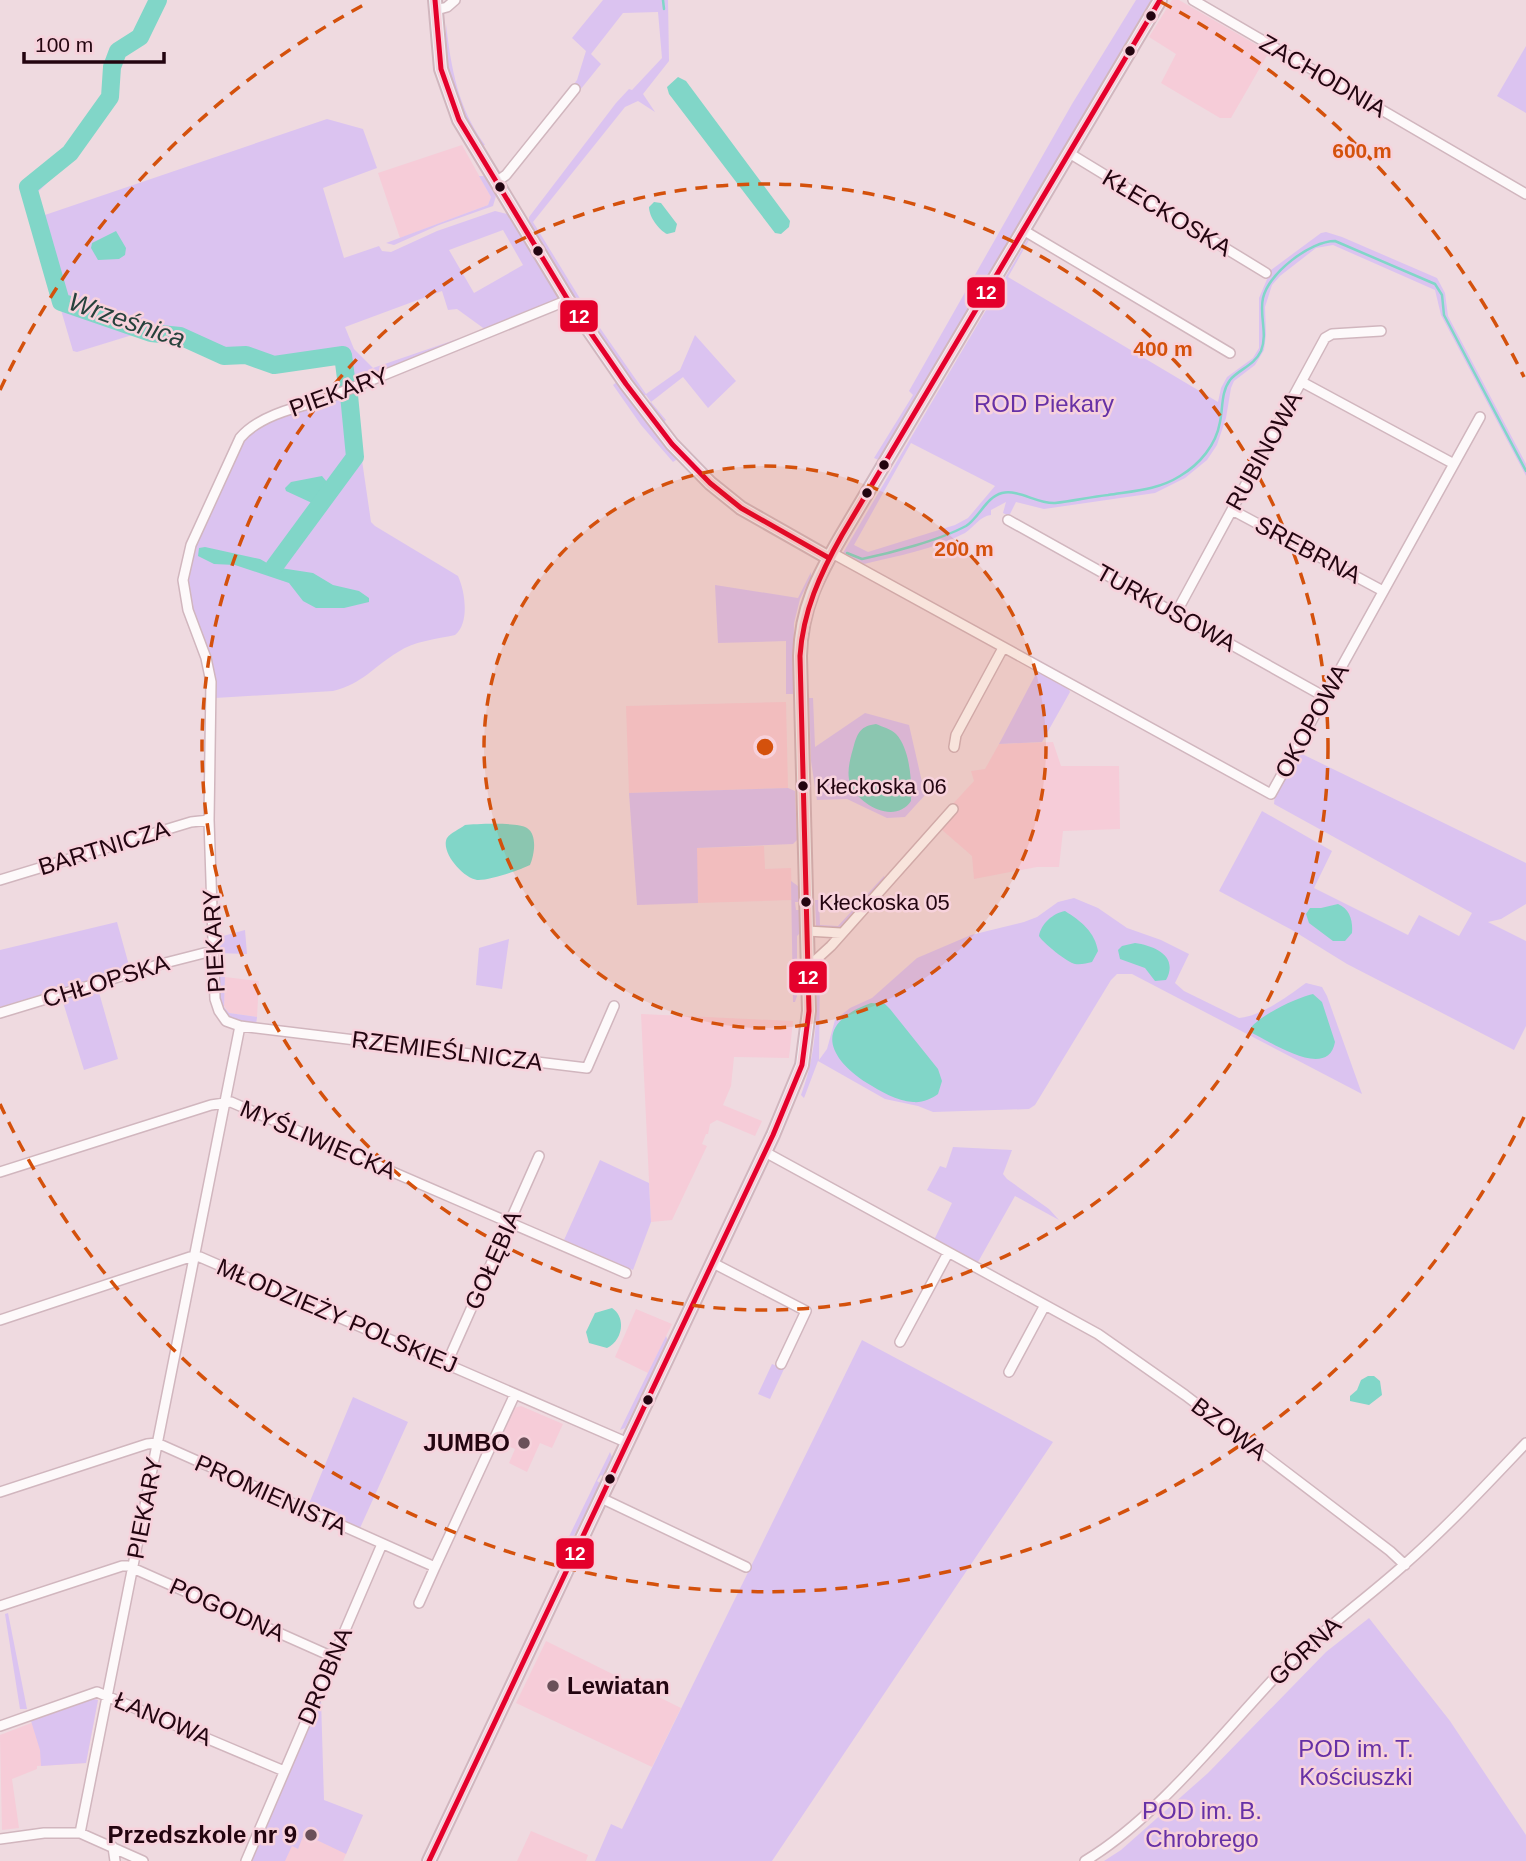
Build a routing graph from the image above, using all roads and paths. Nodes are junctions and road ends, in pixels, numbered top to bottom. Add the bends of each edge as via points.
1 (455, 0) edge
2 (1160, 0) edge
3 (1192, 0) edge
4 (436, 5) edge
5 (575, 89) dead end
6 (1069, 153) junction
7 (496, 182) junction
8 (1526, 194) edge
9 (1024, 230) junction
10 (1266, 273) dead end
11 (568, 300) junction
12 (1381, 331) dead end
13 (1230, 353) dead end
14 (1302, 382) junction
15 (1480, 417) dead end
16 (1454, 464) junction
17 (1232, 510) junction
18 (1008, 520) dead end
19 (830, 556) junction
20 (1383, 591) junction
21 (1176, 614) junction
22 (1003, 648) junction
23 (1325, 697) junction
24 (954, 747) dead end
25 (953, 809) dead end
26 (209, 820) junction
27 (0, 880) edge
28 (807, 930) junction
29 (841, 933) junction
30 (212, 951) junction
31 (808, 967) junction
32 (614, 1006) dead end
33 (0, 1013) edge
34 (240, 1026) junction
35 (225, 1102) junction
36 (765, 1152) junction
37 (539, 1156) dead end
38 (0, 1172) edge
39 (510, 1222) junction
40 (948, 1253) junction
41 (194, 1256) junction
42 (713, 1263) junction
43 (626, 1273) dead end
44 (1045, 1305) junction
45 (0, 1320) edge
46 (900, 1342) dead end
47 (447, 1363) junction
48 (781, 1364) dead end
49 (1009, 1372) dead end
50 (515, 1394) junction
51 (157, 1443) junction
52 (628, 1443) junction
53 (1526, 1443) edge
54 (0, 1492) edge
55 (601, 1498) junction
56 (382, 1544) junction
57 (1405, 1565) junction
58 (435, 1567) junction
59 (746, 1567) dead end
60 (133, 1568) junction
61 (419, 1603) dead end
62 (0, 1606) edge
63 (333, 1657) junction
64 (108, 1695) junction
65 (0, 1726) edge
66 (284, 1771) junction
67 (80, 1833) junction
68 (0, 1839) edge
69 (113, 1847) junction
70 (116, 1861) edge
71 (143, 1861) edge
72 (246, 1861) edge
73 (429, 1861) edge
74 (1085, 1861) edge

1 - 4 street via 447,7
2 - 6 main road
3 - 8 street, ZACHODNIA
4 - 7 main road via 449,94
5 - 7 street
6 - 9 main road
6 - 10 street, KŁECKOSKA
7 - 11 main road
9 - 13 street
9 - 19 main road
11 - 19 main road via 653,422 710,483 741,508
11 - 26 street, PIEKARY via 288,410 240,438 191,545 183,580 211,682
12 - 14 street, RUBINOWA via 1325,338
14 - 16 street
14 - 17 street, RUBINOWA
15 - 16 street, OKOPOWA
16 - 20 street, OKOPOWA
17 - 20 street, SREBRNA
17 - 21 street, RUBINOWA
18 - 21 street, TURKUSOWA
19 - 22 street, OKOPOWA
19 - 28 main road via 809,598 800,639
20 - 23 street, OKOPOWA
21 - 23 street, TURKUSOWA
22 - 23 street, OKOPOWA via 1271,794
22 - 24 street via 956,735
25 - 29 street
26 - 27 street, BARTNICZA
26 - 30 street, PIEKARY
28 - 29 street
28 - 31 main road
29 - 31 street
30 - 33 street, CHŁOPSKA
30 - 34 street, PIEKARY via 219,1011 226,1021
31 - 36 main road via 804,1057
32 - 34 street, RZEMIEŚLNICZA via 587,1068
34 - 35 street, PIEKARY
35 - 38 street, MYŚLIWIECKA
35 - 39 street, MYŚLIWIECKA
35 - 41 street, PIEKARY
36 - 40 street, BZOWA
36 - 42 main road
37 - 39 street, GOŁĘBIA
39 - 43 street, MYŚLIWIECKA
39 - 47 street, GOŁĘBIA
40 - 44 street, BZOWA
40 - 46 street
41 - 45 street, MŁODZIEŻY POLSKIEJ
41 - 47 street, MŁODZIEŻY POLSKIEJ
41 - 51 street, PIEKARY
42 - 48 street via 806,1311
42 - 52 main road
44 - 49 street
44 - 57 street, BZOWA via 1098,1334 1185,1395
47 - 50 street, MŁODZIEŻY POLSKIEJ
50 - 52 street, MŁODZIEŻY POLSKIEJ
50 - 58 street
51 - 54 street
51 - 56 street, PROMIENISTA
51 - 60 street, PIEKARY
52 - 55 main road
53 - 57 street, GÓRNA
55 - 59 street
55 - 73 main road
56 - 58 street
56 - 63 street, DROBNA
57 - 74 street, GÓRNA via 1309,1644 1154,1805
58 - 61 street
60 - 62 street via 122,1566
60 - 63 street, POGODNA
60 - 64 street, PIEKARY
63 - 66 street, DROBNA
64 - 65 street, ŁANOWA via 97,1692
64 - 66 street, ŁANOWA
64 - 67 street, PIEKARY
66 - 72 street, DROBNA
67 - 68 street
67 - 69 street
69 - 70 street
69 - 71 street

